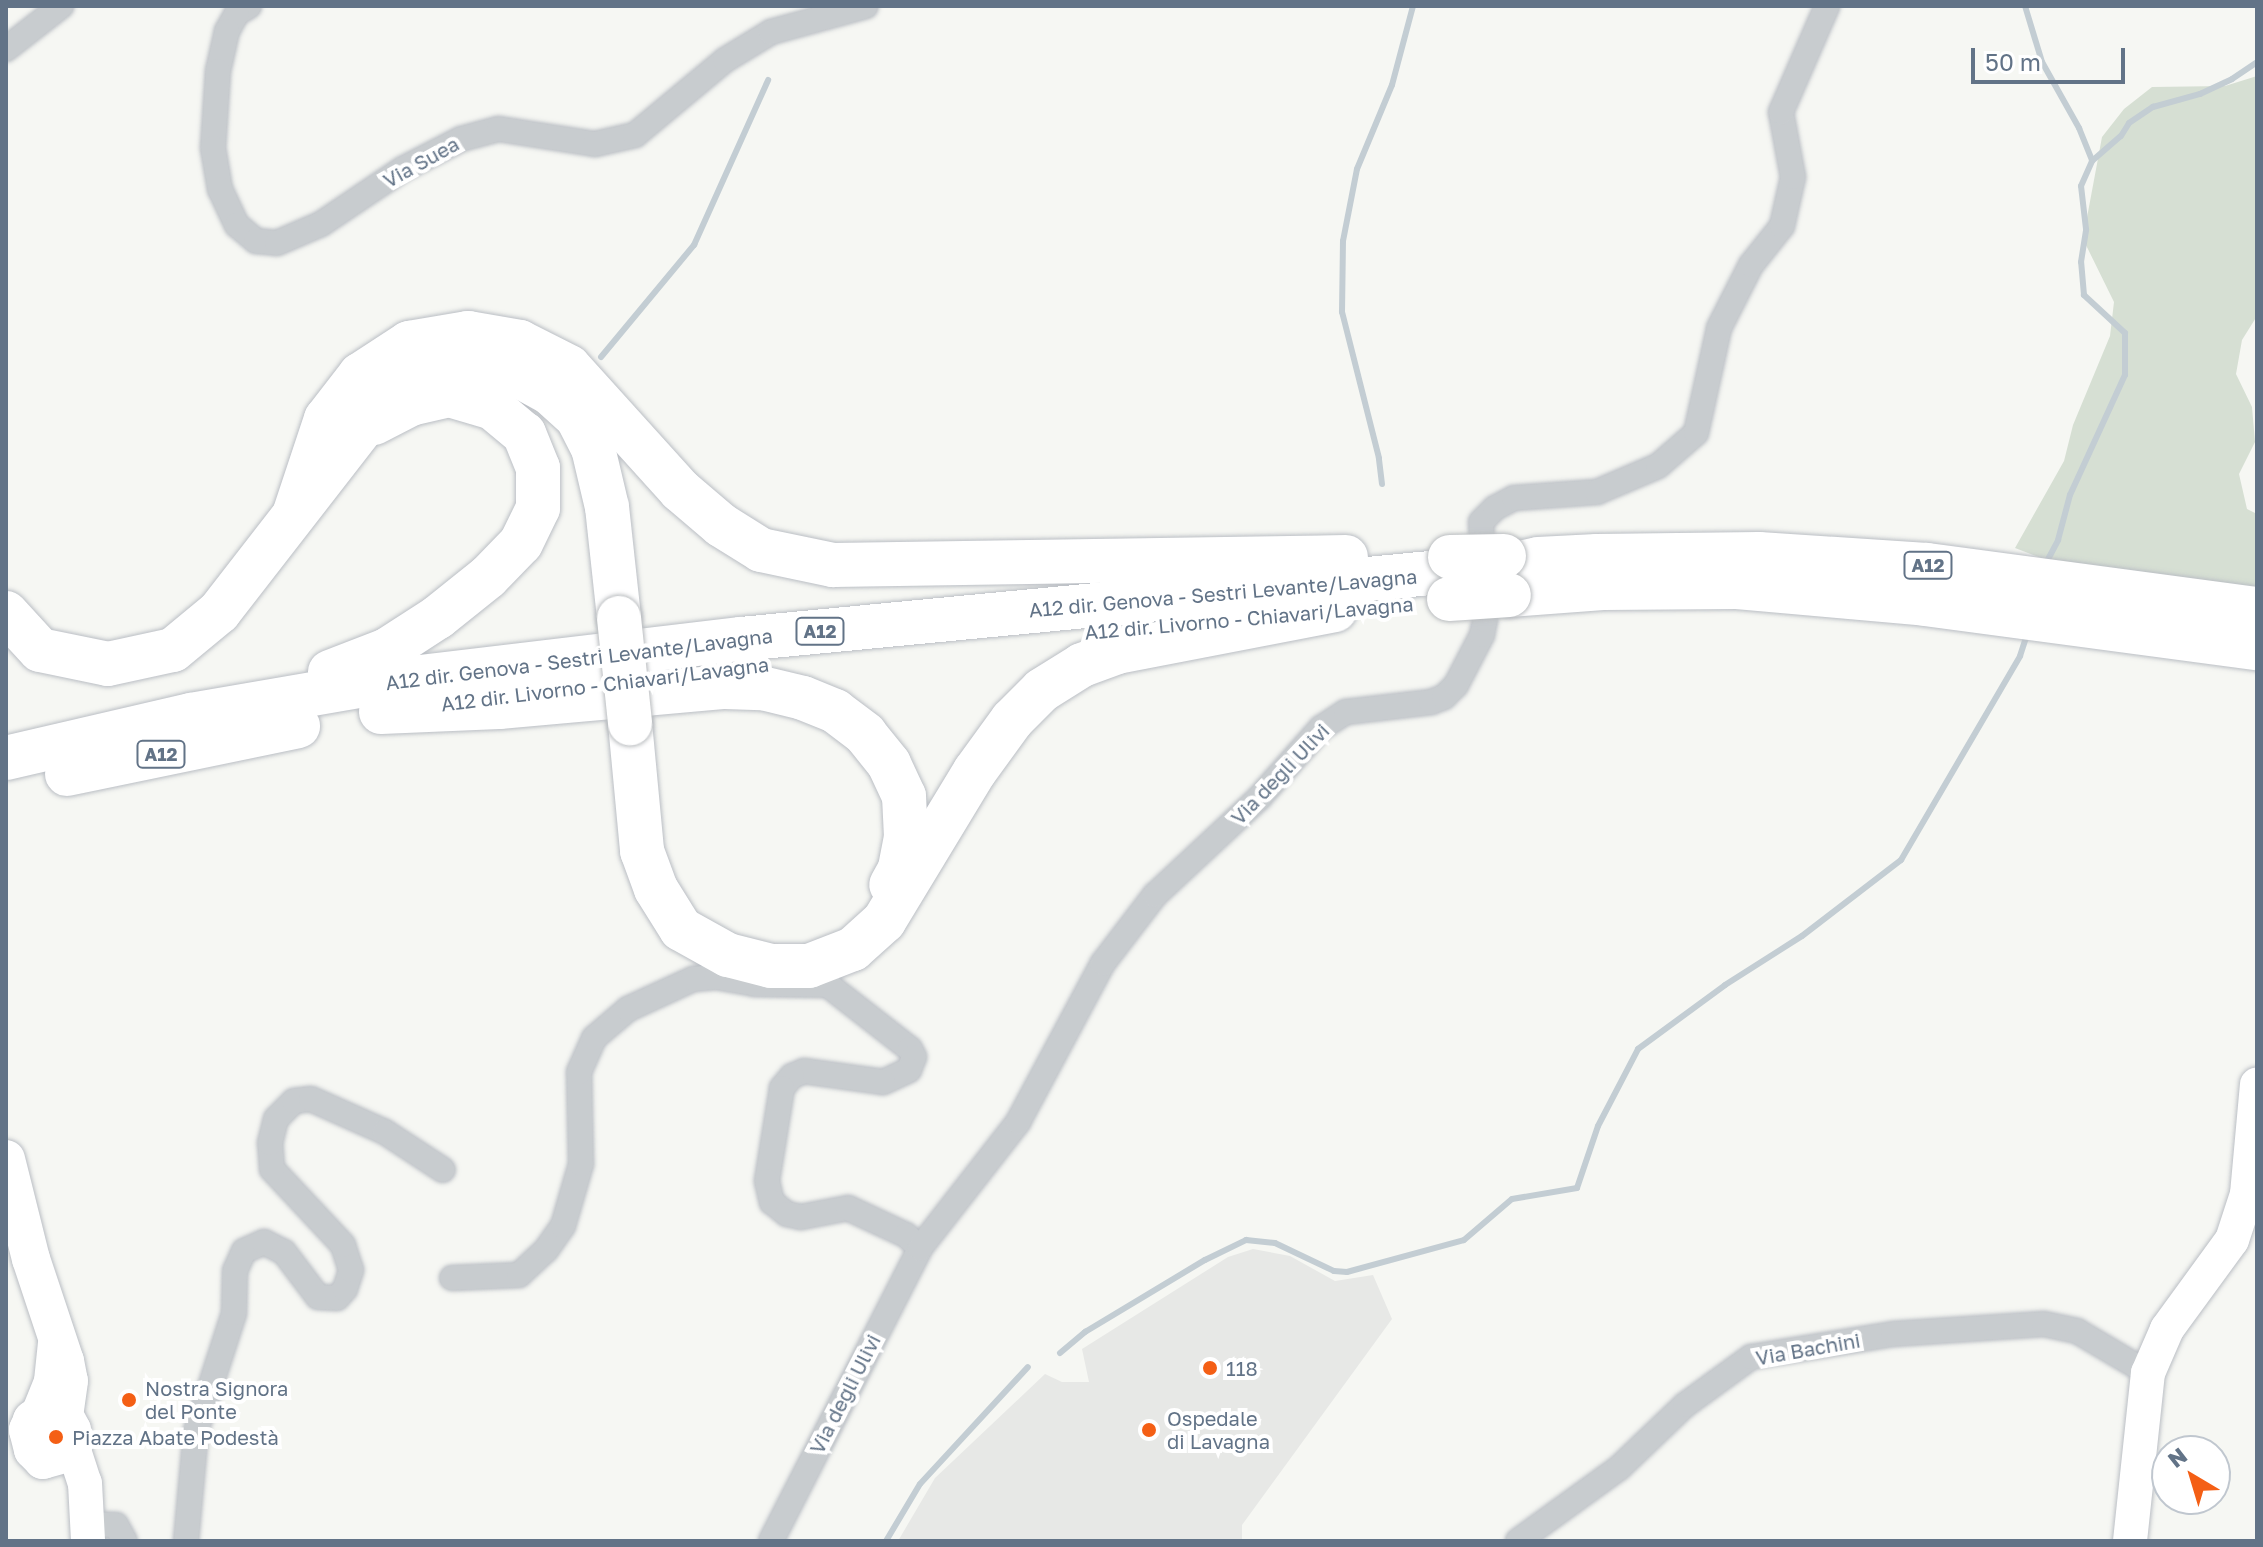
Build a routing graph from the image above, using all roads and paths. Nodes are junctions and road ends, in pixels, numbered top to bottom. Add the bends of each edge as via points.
1 (61, 6) edge
2 (249, 6) edge
3 (866, 6) edge
4 (1827, 6) edge
5 (6, 49) edge
6 (361, 429) junction
7 (295, 512) junction
8 (1600, 572) junction
9 (1450, 576) junction
10 (2257, 609) edge
11 (1335, 610) junction
12 (6, 613) edge
13 (2257, 648) edge
14 (381, 712) junction
15 (200, 714) junction
16 (6, 758) edge
17 (6, 787) edge
18 (771, 966) junction
19 (2257, 1084) edge
20 (6, 1159) edge
21 (443, 1170) dead end
22 (920, 1248) junction
23 (452, 1278) dead end
24 (2148, 1373) junction
25 (38, 1437) edge
26 (87, 1526) edge
27 (125, 1541) edge
28 (186, 1541) edge
29 (771, 1541) edge
30 (1518, 1541) edge
31 (2130, 1541) edge

1 - 5 street
2 - 3 street, Via Suea via 237,13 227,31 218,71 213,148 220,189 237,225 256,241 277,243 321,224 403,169 461,139 499,129 595,144 635,135 725,60 771,32
4 - 22 street, Via degli Ulivi via 1781,112 1793,177 1782,226 1751,265 1719,328 1696,433 1658,466 1597,492 1514,498 1481,522 1485,620 1456,685 1431,702 1346,712 1321,728 1259,798 1155,895 1103,963 1018,1122
6 - 7 highway
6 - 15 highway via 411,404 449,395 493,408 524,434 538,468 538,508 521,543 488,577 387,650
6 - 18 highway, bridge via 389,386 435,363 467,360 508,370 550,393 577,417 593,448 607,507 642,851 656,889 681,929 728,955
7 - 9 highway via 326,419 360,375 409,343 468,333 520,342 569,367 680,490 761,550 833,565
7 - 12 highway via 219,612 173,650 108,664 40,650
8 - 9 highway, A12, bridge via 1514,569
8 - 10 highway, A12 via 1759,554 1927,565
8 - 13 highway, A12 via 1926,604
9 - 11 highway, A12 dir. Livorno - Chiavari/Lavagna / A12
9 - 15 highway, A12 dir. Genova - Sestri Levante/Lavagna / A12 via 741,639 387,681
11 - 14 highway, A12 dir. Livorno - Chiavari/Lavagna / A12 via 640,677
11 - 18 highway via 1117,652 1082,665 1042,690 975,771 884,921 853,949 809,966
14 - 17 highway, A12 dir. Livorno - Chiavari/Lavagna / A12
14 - 18 highway via 725,687 762,688 835,711 865,734 889,764 904,796 906,837 900,869 873,916 839,943
15 - 16 highway, A12
19 - 24 street via 2247,1194 2232,1240 2167,1329
20 - 25 main road via 69,1381
21 - 28 street via 385,1132 311,1099 294,1101 276,1119 270,1143 272,1169 343,1245 351,1270 337,1298 318,1297 284,1252 264,1242 244,1251 235,1271 234,1313 196,1431
22 - 23 street via 906,1235 848,1208 801,1217 787,1214 772,1202 767,1181 782,1088 792,1076 804,1071 883,1082 909,1070 914,1057 910,1049 828,985 754,984 716,977 693,979 628,1009 594,1038 579,1072 581,1164 563,1226 546,1250 519,1275
22 - 29 street, Via degli Ulivi
24 - 30 street, Via Bachini via 2077,1331 2044,1324 1893,1334 1751,1357 1685,1405 1619,1468
24 - 31 street
25 - 26 street via 85,1483
26 - 27 street via 116,1525

